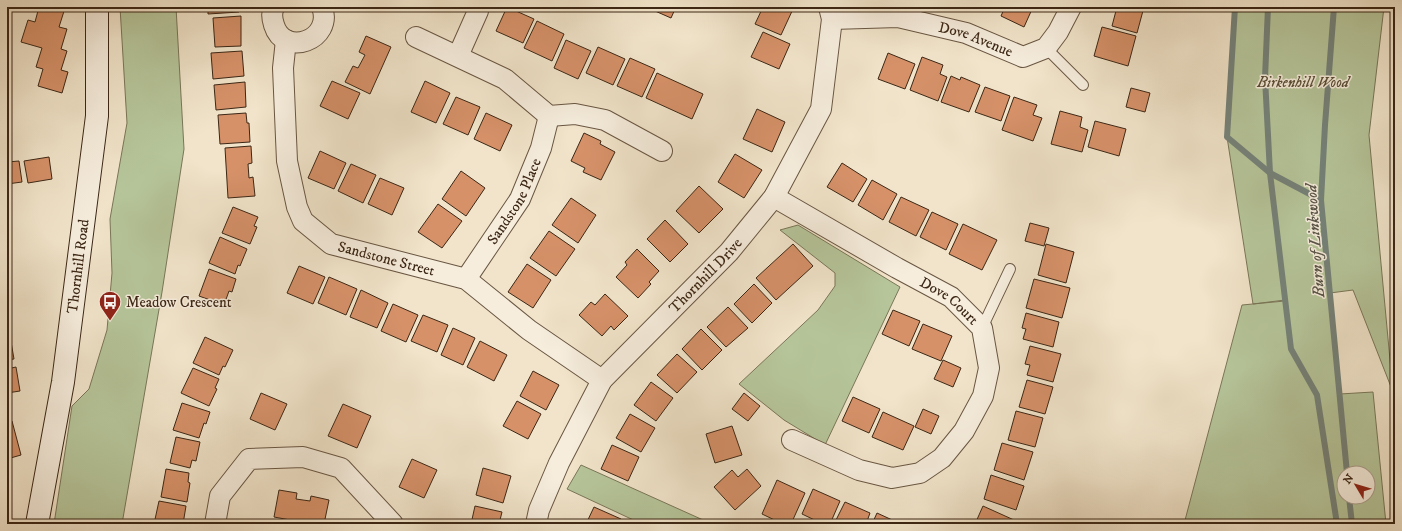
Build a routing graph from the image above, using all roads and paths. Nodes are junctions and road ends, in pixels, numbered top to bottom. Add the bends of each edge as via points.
1 (97, 7) edge
2 (274, 7) edge
3 (322, 7) edge
4 (1071, 7) edge
5 (478, 11) dead end
6 (831, 13) edge
7 (416, 37) dead end
8 (286, 40) junction
9 (1046, 48) junction
10 (458, 56) junction
11 (1083, 85) dead end
12 (549, 116) junction
13 (662, 150) dead end
14 (774, 197) junction
15 (1010, 269) dead end
16 (466, 279) junction
17 (982, 328) junction
18 (602, 380) junction
19 (792, 440) dead end
20 (37, 524) edge
21 (215, 524) edge
22 (393, 524) edge
23 (536, 524) edge

1 - 20 street, Thornhill Road via 97,116 63,382
2 - 8 street via 274,27
3 - 8 street via 324,18 317,34 303,42 294,43
4 - 9 street
5 - 10 street
6 - 9 street, Dove Avenue via 898,17 966,33 1023,57
6 - 14 street, Thornhill Drive via 821,108
7 - 10 street
8 - 16 street, Sandstone Street via 283,68 286,161 303,221 331,244
9 - 11 lane
10 - 12 street via 505,79
12 - 13 street via 575,114 605,120
12 - 16 street, Sandstone Place via 541,148 520,199
14 - 17 street, Dove Court via 951,297
14 - 18 street, Thornhill Drive via 729,252
15 - 17 lane
16 - 18 street, Sandstone Street via 529,330
17 - 19 street, Dove Court via 989,368 983,396 964,431 942,458 920,474 892,478 859,470
18 - 23 street, Thornhill Drive via 559,463 539,510
21 - 22 street via 220,496 249,459 303,457 341,468

